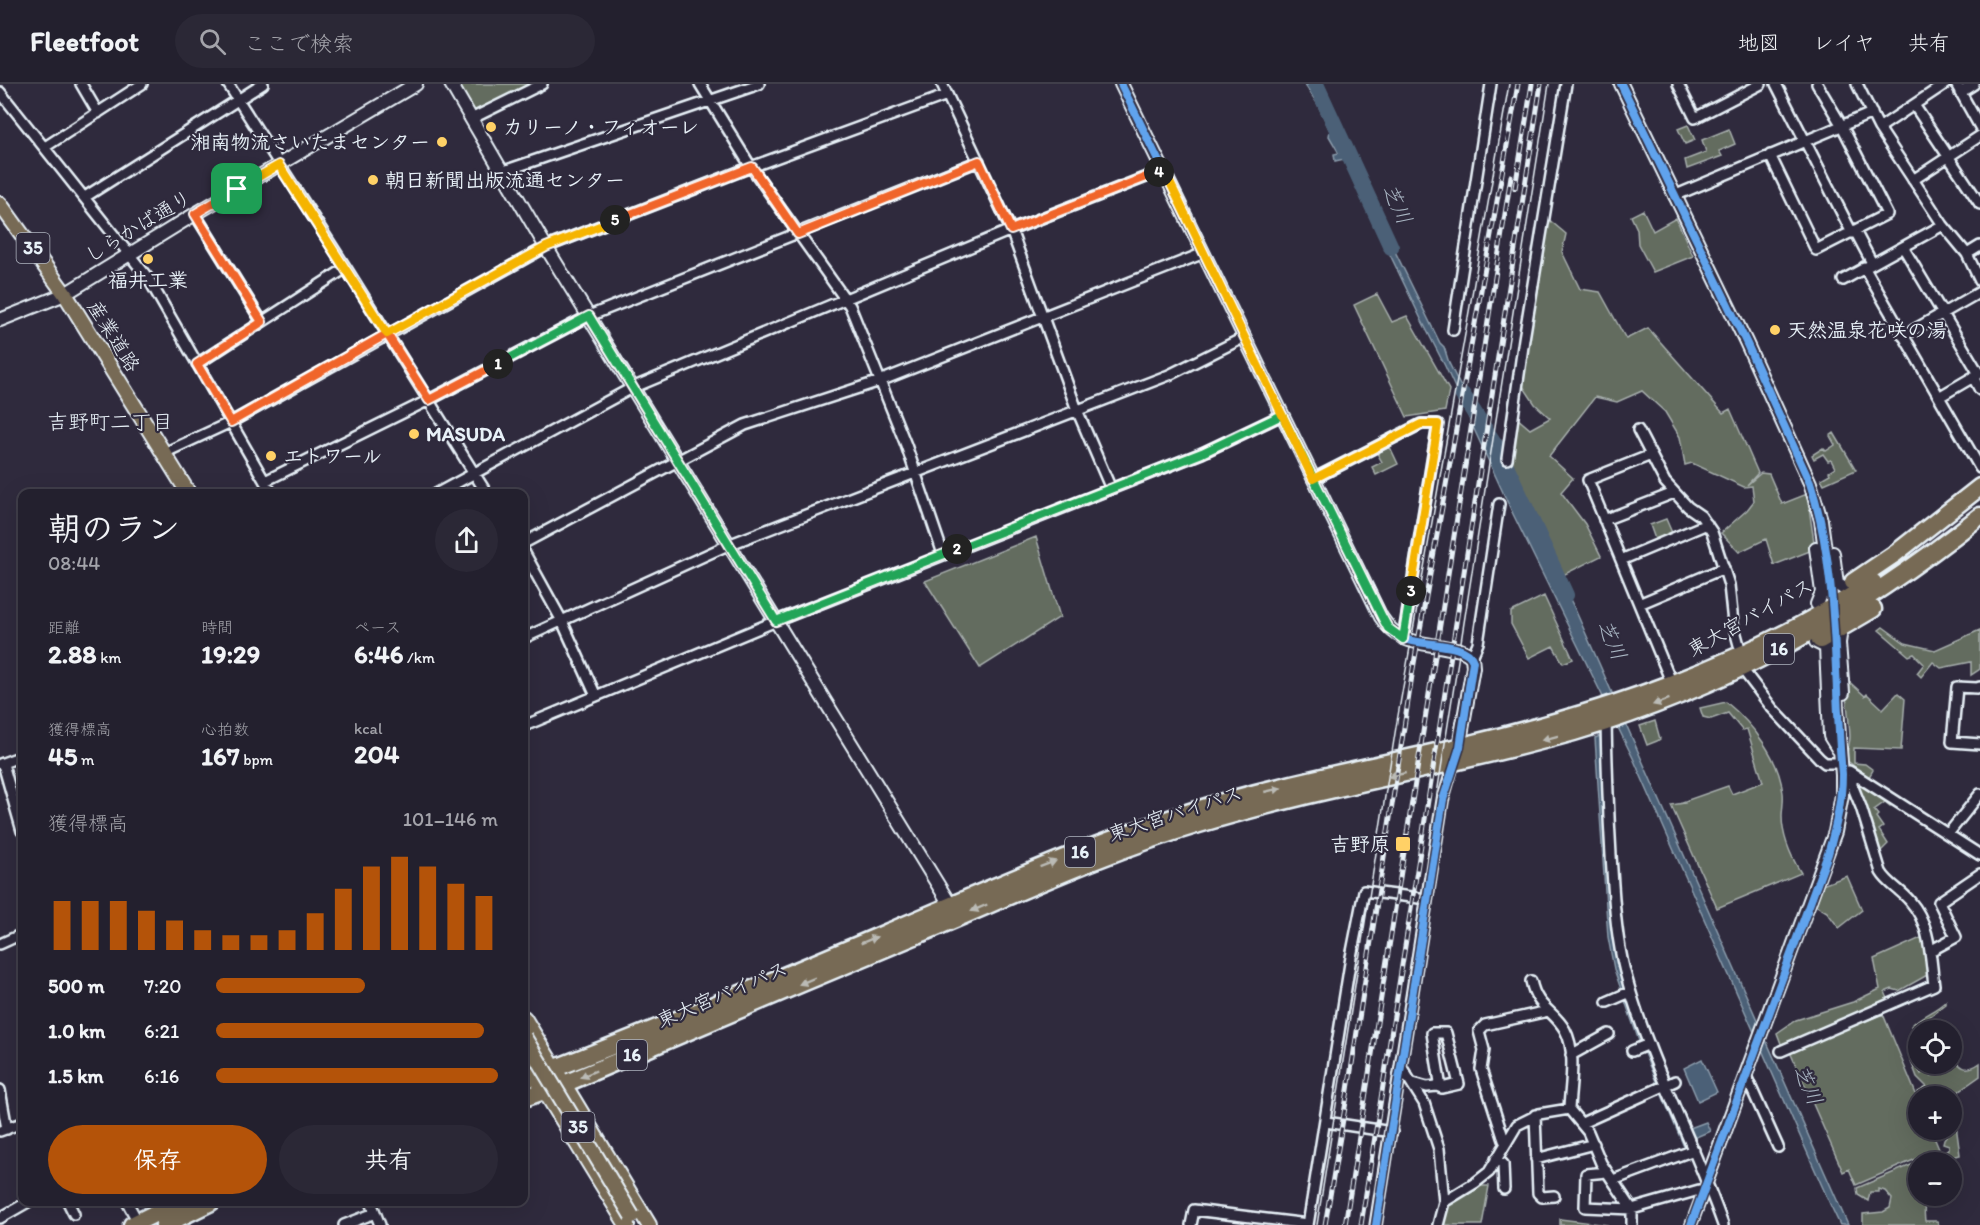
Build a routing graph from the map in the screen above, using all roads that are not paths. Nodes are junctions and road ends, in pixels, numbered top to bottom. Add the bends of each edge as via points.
1 (5, 84) edge
2 (81, 84) edge
3 (142, 84) edge
4 (228, 84) edge
5 (263, 84) edge
6 (416, 84) edge
7 (451, 84) edge
8 (542, 84) edge
9 (700, 84) edge
10 (759, 84) edge
11 (942, 84) edge
12 (1121, 84) edge
13 (1491, 84) edge
14 (1566, 84) edge
15 (1621, 84) edge
16 (1678, 84) edge
17 (1761, 84) edge
18 (1776, 84) edge
19 (1817, 84) edge
20 (1857, 84) edge
21 (1945, 84) edge
22 (1974, 84) edge
23 (0, 87) edge
24 (1958, 88) edge
25 (0, 92) edge
26 (947, 95) junction
27 (238, 99) junction
28 (710, 100) junction
29 (1914, 105) junction
30 (98, 113) junction
31 (1872, 113) junction
32 (471, 119) junction
33 (1842, 126) junction
34 (1980, 127) edge
35 (1880, 128) junction
36 (1980, 136) edge
37 (1806, 141) junction
38 (45, 147) junction
39 (1770, 155) junction
40 (1948, 157) junction
41 (979, 161) junction
42 (279, 165) junction
43 (752, 167) junction
44 (1164, 170) junction
45 (501, 172) junction
46 (1912, 180) junction
47 (1674, 196) junction
48 (85, 197) junction
49 (0, 204) edge
50 (1980, 204) edge
51 (195, 214) junction
52 (1943, 225) junction
53 (1011, 230) junction
54 (1854, 232) junction
55 (798, 234) junction
56 (1980, 246) edge
57 (546, 247) junction
58 (1903, 247) junction
59 (1204, 253) junction
60 (1967, 254) junction
61 (129, 255) junction
62 (1868, 265) junction
63 (346, 268) junction
64 (1843, 280) dead end
65 (1980, 281) edge
66 (1980, 292) edge
67 (65, 294) junction
68 (846, 299) junction
69 (1943, 313) junction
70 (1043, 315) junction
71 (589, 316) junction
72 (0, 320) edge
73 (262, 322) junction
74 (1453, 330) dead end
75 (387, 334) junction
76 (1245, 336) junction
77 (1903, 336) junction
78 (197, 364) junction
79 (1977, 375) edge
80 (880, 381) junction
81 (632, 388) junction
82 (1980, 390) edge
83 (1939, 397) junction
84 (429, 400) junction
85 (1077, 410) junction
86 (1282, 415) junction
87 (231, 422) junction
88 (1638, 430) dead end
89 (1793, 445) junction
90 (164, 453) junction
91 (1651, 455) junction
92 (1507, 459) dead end
93 (677, 462) junction
94 (1980, 468) edge
95 (915, 472) junction
96 (473, 473) junction
97 (1313, 479) junction
98 (265, 481) junction
99 (1980, 487) edge
100 (186, 489) edge
101 (269, 489) edge
102 (445, 489) edge
103 (484, 489) edge
104 (1111, 489) junction
105 (1674, 492) junction
106 (1980, 503) edge
107 (1499, 504) dead end
108 (1980, 516) edge
109 (1604, 520) junction
110 (1707, 524) junction
111 (1980, 531) edge
112 (528, 541) edge
113 (728, 545) junction
114 (943, 554) junction
115 (528, 559) edge
116 (1621, 560) junction
117 (1827, 565) tunnel mouth
118 (1724, 568) junction
119 (1844, 588) junction
120 (1639, 603) junction
121 (1817, 604) junction
122 (562, 621) junction
123 (776, 621) junction
124 (1841, 629) junction
125 (528, 636) edge
126 (1403, 639) junction
127 (1816, 642) junction
128 (1739, 645) junction
129 (1472, 657) junction
130 (1746, 674) junction
131 (1835, 682) tunnel mouth
132 (1683, 684) junction
133 (1980, 687) edge
134 (596, 696) junction
135 (1603, 715) junction
136 (528, 724) edge
137 (1980, 744) edge
138 (1457, 755) junction
139 (18, 758) edge
140 (2, 764) edge
141 (1844, 764) junction
142 (1980, 794) edge
143 (18, 818) edge
144 (1948, 834) junction
145 (1980, 855) edge
146 (1980, 874) edge
147 (1427, 899) junction
148 (954, 911) junction
149 (18, 936) edge
150 (0, 944) edge
151 (1930, 951) junction
152 (1531, 981) dead end
153 (1630, 992) junction
154 (1608, 1002) dead end
155 (1548, 1011) junction
156 (528, 1025) edge
157 (1609, 1035) dead end
158 (528, 1044) edge
159 (1649, 1044) junction
160 (1635, 1050) dead end
161 (1781, 1051) dead end
162 (1571, 1055) junction
163 (1402, 1068) junction
164 (554, 1069) junction
165 (1746, 1076) junction
166 (529, 1078) edge
167 (1675, 1081) dead end
168 (1413, 1083) junction
169 (564, 1084) junction
170 (1665, 1084) junction
171 (1437, 1086) junction
172 (0, 1090) edge
173 (544, 1091) junction
174 (528, 1097) edge
175 (1569, 1109) junction
176 (1536, 1116) junction
177 (1326, 1122) junction
178 (1582, 1124) junction
179 (4, 1130) edge
180 (1392, 1132) junction
181 (1507, 1142) junction
182 (1594, 1144) junction
183 (1778, 1146) dead end
184 (1694, 1150) junction
185 (1536, 1159) junction
186 (1496, 1160) junction
187 (1610, 1176) junction
188 (1705, 1186) junction
189 (1504, 1189) dead end
190 (1554, 1196) dead end
191 (1444, 1202) junction
192 (21, 1206) edge
193 (70, 1206) edge
194 (129, 1206) edge
195 (171, 1206) edge
196 (204, 1206) edge
197 (372, 1206) edge
198 (1632, 1209) junction
199 (375, 1213) junction
200 (74, 1214) dead end
201 (0, 1218) edge
202 (633, 1222) edge
203 (137, 1224) edge
204 (164, 1225) edge
205 (344, 1225) edge
206 (380, 1225) edge
207 (649, 1225) edge
208 (1191, 1225) edge
209 (1308, 1225) edge
210 (1376, 1225) edge
211 (1438, 1225) edge
212 (1632, 1225) edge
213 (1691, 1225) edge
214 (1723, 1225) edge

1 - 23 street
2 - 30 street
3 - 30 street
4 - 27 street
5 - 27 street
6 - 42 street, しらかば通り
7 - 32 street
8 - 32 street
9 - 28 street
10 - 28 street
11 - 26 street
12 - 44 street
13 - 74 street
14 - 92 street
15 - 47 street
16 - 17 street via 1695,118
18 - 37 street
19 - 33 street
20 - 31 street
21 - 29 street
22 - 24 street
24 - 34 street
25 - 38 street
26 - 41 street
26 - 43 street
27 - 42 street
27 - 48 street
28 - 43 street
28 - 45 street
29 - 35 street
29 - 40 street
30 - 38 street
31 - 33 street
31 - 35 street
32 - 45 street
33 - 37 street
33 - 54 street via 1887,214
35 - 46 street
36 - 40 street
37 - 39 street
37 - 54 street
38 - 48 street
39 - 47 street
39 - 54 street via 1816,250
40 - 46 street
40 - 50 street
41 - 53 street
41 - 55 street
42 - 51 street, しらかば通り
42 - 63 street
43 - 55 street
43 - 57 street
44 - 53 street
44 - 59 street
45 - 57 street
46 - 52 street
47 - 89 street
48 - 61 street
49 - 67 main road, 産業道路 / 35
51 - 61 street, しらかば通り
51 - 73 street
52 - 58 street
52 - 60 street
53 - 68 street
53 - 70 street
54 - 62 street
55 - 68 street
55 - 71 street
56 - 60 street
57 - 71 street
57 - 75 street
58 - 62 street
58 - 69 street
59 - 70 street
59 - 76 street
60 - 65 street
61 - 67 street, しらかば通り
61 - 78 street via 148,278
62 - 64 street
62 - 77 street
63 - 73 street
63 - 75 street
66 - 69 street
67 - 72 street, しらかば通り
67 - 90 main road, 産業道路 / 35
68 - 80 street
68 - 81 street
69 - 77 street
69 - 79 street
70 - 80 street
70 - 85 street
71 - 81 street
71 - 84 street
73 - 78 street
75 - 84 street
75 - 87 street
76 - 85 street via 1169,375
76 - 86 street
77 - 83 street
78 - 87 street
79 - 82 street
79 - 83 street
80 - 93 street via 745,425
80 - 95 street
81 - 93 street
81 - 96 street
83 - 94 street
84 - 96 street
84 - 98 street
85 - 95 street
85 - 104 street
86 - 97 street
86 - 104 street via 1202,453
87 - 90 street
87 - 98 street
88 - 91 street
89 - 117 street via 1816,500
89 - 119 street via 1820,488 1837,584
89 - 121 street via 1811,507 1822,592
90 - 100 main road, 産業道路 / 35
91 - 105 street
91 - 109 street via 1588,480
93 - 112 street
93 - 113 street
95 - 113 street
95 - 114 street
96 - 102 street
96 - 103 street
97 - 126 street via 1388,628
97 - 126 street via 1421,424 1438,424
98 - 101 street
99 - 119 highway, 東大宮バイパス / 16
104 - 114 street
105 - 109 street
105 - 110 street
106 - 132 highway, 東大宮バイパス / 16 via 1934,540 1858,591
107 - 129 street via 1478,643
108 - 132 highway, 東大宮バイパス / 16 via 1907,573 1829,623 1750,664
109 - 116 street
110 - 116 street
110 - 118 street
111 - 124 highway, 東大宮バイパス / 16 via 1914,582
113 - 122 street
113 - 123 street
114 - 123 street
115 - 122 street
116 - 120 street
118 - 120 street
118 - 128 street
119 - 121 highway, 東大宮バイパス / 16
120 - 132 street
121 - 128 highway, 東大宮バイパス / 16
122 - 125 street
122 - 134 street
123 - 134 street
123 - 148 street
124 - 127 highway, 東大宮バイパス / 16
124 - 141 street
126 - 129 street via 1463,650
127 - 130 highway, 東大宮バイパス / 16
127 - 141 street via 1826,647 1830,736
128 - 132 highway, 東大宮バイパス / 16
129 - 138 street
130 - 132 highway, 東大宮バイパス / 16
130 - 141 street via 1825,764
131 - 141 street
132 - 135 highway, 東大宮バイパス / 16
133 - 137 street via 1957,687 1952,742
134 - 136 street
135 - 138 highway, 東大宮バイパス / 16
135 - 153 street via 1612,884
138 - 147 street via 1443,800
138 - 148 highway, 東大宮バイパス / 16 via 1200,824
139 - 140 street
140 - 143 street
141 - 144 street
141 - 151 street via 1881,872 1925,923
141 - 165 street via 1835,832
142 - 144 street
144 - 145 street
146 - 151 street via 1939,902 1956,937
147 - 163 street
147 - 177 street via 1364,891
164 -> 148 highway, 東大宮バイパス / 16
148 -> 169 highway, 東大宮バイパス / 16
149 - 150 street
151 - 161 street via 1934,985
152 - 155 street via 1534,994
153 - 154 street
153 - 159 street
155 - 162 street via 1566,1031
155 - 181 street via 1485,1025 1479,1031 1484,1050 1481,1069
156 - 164 main road, 35
157 - 162 street
158 - 202 main road, 35, bridge
159 - 160 street
159 - 170 street
162 - 175 street
163 - 168 street
163 - 180 street
164 - 166 highway, 東大宮バイパス / 16
164 - 169 main road, 35
165 - 183 street
165 - 188 street
166 - 173 main road, 35
167 - 170 street
168 - 171 street
168 - 191 street via 1439,1149
169 - 173 highway, 東大宮バイパス / 16
169 - 207 main road, 35
170 - 178 street
170 - 184 street
171 - 171 street via 1440,1082 1432,1033 1446,1033 1459,1084
172 - 179 street
173 - 174 highway, 東大宮バイパス / 16
173 - 202 main road, 35
175 - 176 street
175 - 178 street
176 - 181 street via 1516,1125
176 - 185 street
177 - 180 street
177 - 209 street
178 - 182 street
180 - 210 street
181 - 186 street
182 - 185 street
182 - 187 street
184 - 187 street
184 - 188 street
185 - 190 street via 1538,1193 1542,1197
186 - 189 street via 1503,1164
186 - 191 street via 1475,1184
187 - 198 street
187 - 198 street via 1586,1174 1585,1207
188 - 198 street
188 - 213 street
188 - 214 street
191 - 211 street
192 - 201 street
193 - 200 street
194 - 203 street
195 - 203 highway
196 - 204 highway
197 - 199 street
198 - 212 street
199 - 205 street
199 - 206 street
208 - 209 street via 1194,1210

